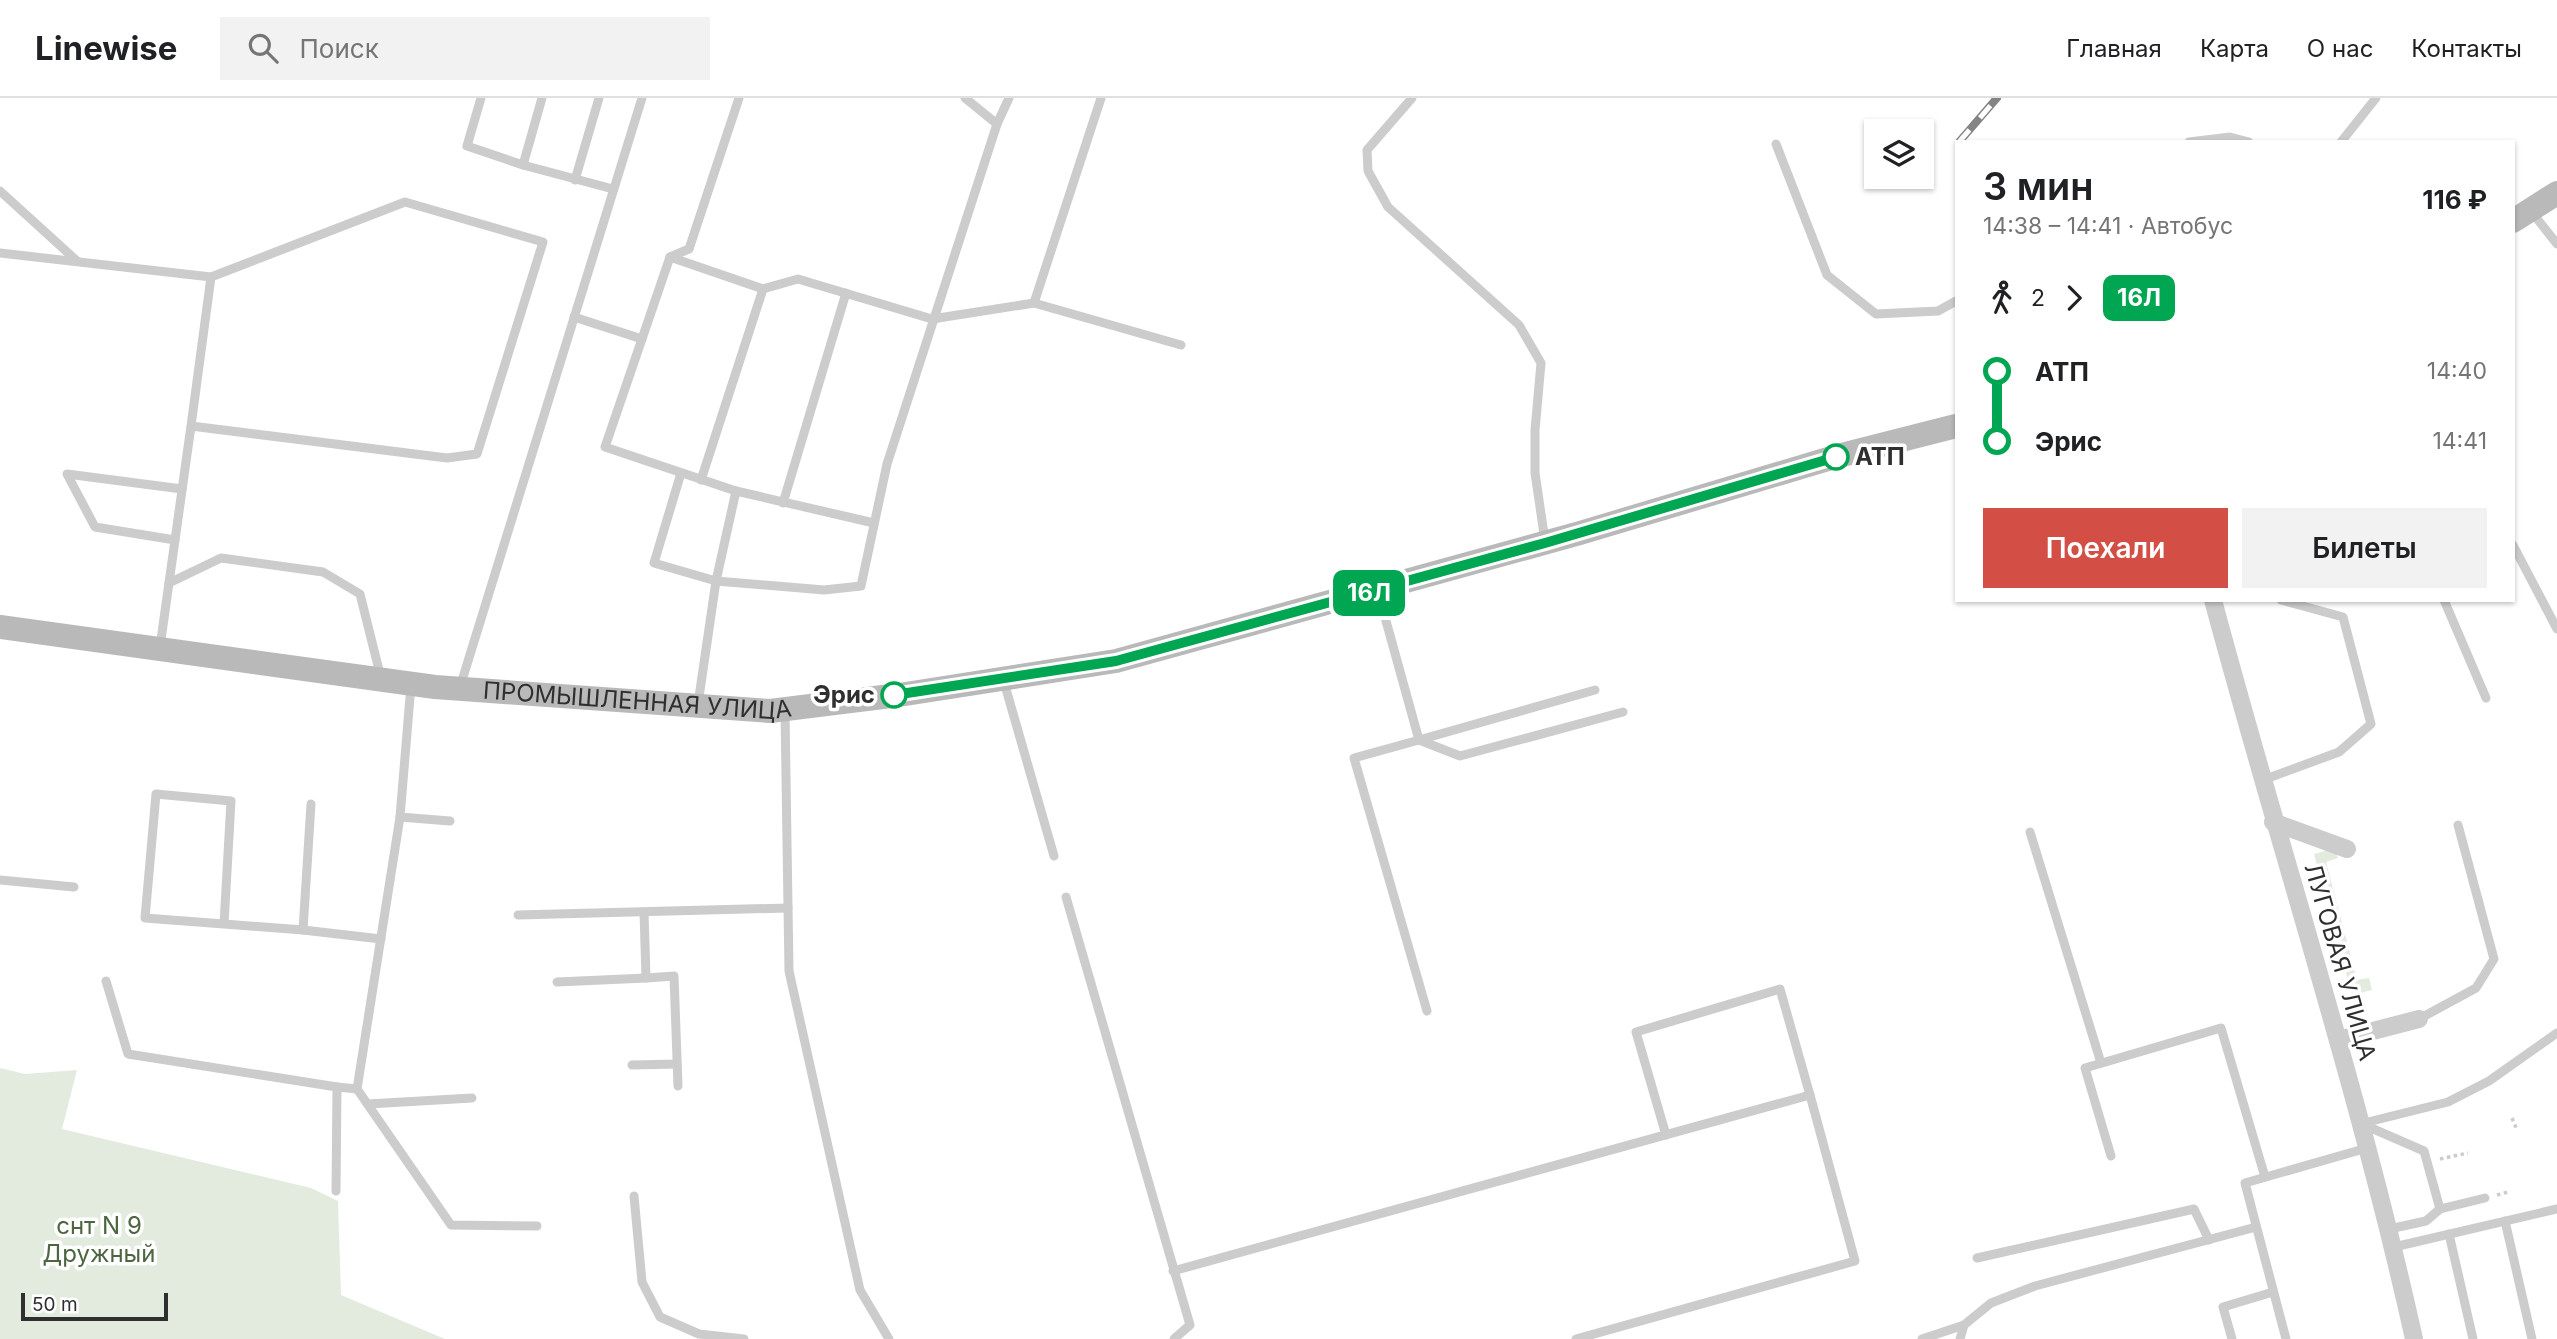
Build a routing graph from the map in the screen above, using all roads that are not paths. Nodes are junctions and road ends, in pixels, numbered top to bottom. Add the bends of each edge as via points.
1 (481, 98) edge
2 (542, 98) edge
3 (598, 98) edge
4 (642, 98) edge
5 (739, 98) edge
6 (965, 98) edge
7 (1009, 98) edge
8 (1101, 98) edge
9 (1412, 98) edge
10 (2376, 98) edge
11 (997, 124) junction
12 (2206, 140) edge
13 (2242, 140) edge
14 (2343, 140) edge
15 (1776, 144) dead end
16 (523, 165) junction
17 (575, 180) junction
18 (613, 189) junction
19 (0, 191) edge
20 (2557, 193) edge
21 (2522, 215) edge
22 (2557, 244) edge
23 (0, 253) edge
24 (670, 257) junction
25 (78, 262) junction
26 (211, 277) junction
27 (763, 289) junction
28 (846, 293) junction
29 (1955, 302) edge
30 (1034, 303) junction
31 (574, 317) junction
32 (932, 319) junction
33 (642, 339) junction
34 (1181, 345) dead end
35 (191, 426) junction
36 (1955, 426) edge
37 (681, 473) junction
38 (701, 480) junction
39 (182, 489) junction
40 (736, 491) junction
41 (783, 503) junction
42 (874, 523) junction
43 (175, 541) junction
44 (1545, 543) junction
45 (2515, 549) edge
46 (716, 581) junction
47 (169, 583) junction
48 (1377, 590) junction
49 (2214, 602) edge
50 (2300, 602) edge
51 (2445, 602) edge
52 (0, 627) edge
53 (2557, 629) edge
54 (160, 649) junction
55 (1002, 677) junction
56 (381, 679) junction
57 (411, 684) junction
58 (459, 688) junction
59 (1595, 690) dead end
60 (2486, 698) dead end
61 (698, 705) junction
62 (785, 708) junction
63 (1623, 712) dead end
64 (1419, 740) junction
65 (2261, 781) junction
66 (311, 804) dead end
67 (400, 817) junction
68 (450, 821) dead end
69 (2273, 822) junction
70 (2458, 825) dead end
71 (2030, 832) dead end
72 (2347, 849) dead end
73 (1054, 856) dead end
74 (0, 880) edge
75 (74, 887) dead end
76 (1066, 897) dead end
77 (788, 908) junction
78 (644, 912) junction
79 (518, 915) dead end
80 (224, 923) junction
81 (303, 930) junction
82 (381, 939) junction
83 (646, 978) junction
84 (106, 981) dead end
85 (557, 982) dead end
86 (1427, 1011) dead end
87 (2419, 1019) joint
88 (2557, 1032) edge
89 (2338, 1040) junction
90 (2101, 1063) junction
91 (677, 1064) junction
92 (632, 1065) dead end
93 (678, 1086) dead end
94 (337, 1087) junction
95 (357, 1089) junction
96 (1810, 1095) junction
97 (472, 1098) dead end
98 (368, 1104) junction
99 (2360, 1124) junction
100 (1666, 1135) junction
101 (2367, 1148) junction
102 (2111, 1156) dead end
103 (2265, 1177) junction
104 (336, 1191) dead end
105 (634, 1196) dead end
106 (2485, 1198) dead end
107 (2440, 1209) junction
108 (2557, 1209) edge
109 (2505, 1221) junction
110 (537, 1226) dead end
111 (2256, 1227) junction
112 (2389, 1229) junction
113 (2449, 1234) junction
114 (2209, 1240) junction
115 (2393, 1247) junction
116 (1977, 1258) dead end
117 (1173, 1271) junction
118 (2273, 1292) junction
119 (1964, 1325) junction
120 (744, 1339) edge
121 (889, 1339) edge
122 (1174, 1339) edge
123 (1576, 1339) edge
124 (1922, 1339) edge
125 (1961, 1339) edge
126 (2232, 1339) edge
127 (2286, 1339) edge
128 (2414, 1339) edge
129 (2473, 1339) edge
130 (2532, 1339) edge

1 - 16 lane via 467,146
2 - 16 lane
3 - 17 lane
4 - 18 lane
5 - 24 lane via 689,250
6 - 11 lane
7 - 11 lane
8 - 30 lane
9 - 44 lane via 1367,150 1368,171 1388,207 1519,325 1541,363 1535,473
10 - 14 lane
11 - 32 lane
12 - 13 lane
15 - 29 lane via 1827,275 1876,314 1938,311
16 - 17 lane
17 - 18 lane
18 - 31 lane
19 - 25 lane
20 - 21 main road
21 - 22 lane
23 - 25 lane
24 - 27 lane
24 - 33 lane
25 - 26 lane
26 - 35 lane
26 - 35 lane via 405,202 543,242 477,454 447,458
27 - 28 lane via 798,279
27 - 38 lane
28 - 32 lane
28 - 41 lane
30 - 32 lane
30 - 34 lane
31 - 33 lane
31 - 58 lane
32 - 42 lane via 887,464
33 - 37 lane via 606,447
35 - 39 lane
36 - 44 main road, ПРОМЫШЛЕННАЯ УЛИЦА
37 - 38 lane
37 - 46 lane via 654,563
38 - 40 lane
39 - 43 lane
39 - 43 lane via 67,474 95,527
40 - 41 lane
40 - 46 lane
41 - 42 lane
42 - 46 lane via 861,586 824,590
43 - 47 lane
44 - 48 main road, ПРОМЫШЛЕННАЯ УЛИЦА
45 - 53 lane
46 - 61 lane
47 - 54 lane
47 - 56 lane via 221,558 323,572 360,594
48 - 55 main road, ПРОМЫШЛЕННАЯ УЛИЦА via 1116,661
48 - 64 lane
49 - 65 street, ЛУГОВАЯ УЛИЦА
50 - 65 lane via 2343,617 2371,724 2339,752
51 - 60 lane
52 - 54 main road, ПРОМЫШЛЕННАЯ УЛИЦА
54 - 56 main road, ПРОМЫШЛЕННАЯ УЛИЦА
55 - 62 main road, ПРОМЫШЛЕННАЯ УЛИЦА
55 - 73 lane
56 - 57 main road, ПРОМЫШЛЕННАЯ УЛИЦА
57 - 58 main road, ПРОМЫШЛЕННАЯ УЛИЦА
57 - 67 lane
58 - 61 main road, ПРОМЫШЛЕННАЯ УЛИЦА
59 - 64 lane
61 - 62 main road, ПРОМЫШЛЕННАЯ УЛИЦА via 770,711
62 - 77 lane
63 - 64 lane via 1460,756
64 - 86 lane via 1354,758
65 - 69 street, ЛУГОВАЯ УЛИЦА
66 - 81 lane
67 - 68 lane
67 - 82 lane
69 - 72 street
69 - 89 street, ЛУГОВАЯ УЛИЦА
70 - 87 lane via 2494,959 2476,988
71 - 90 lane
74 - 75 lane
76 - 117 lane
77 - 78 lane
77 - 121 lane via 789,971 860,1290
78 - 79 lane
78 - 83 lane
80 - 80 lane via 231,801 156,794 145,918
80 - 81 lane
81 - 82 lane
82 - 95 lane
83 - 85 lane
83 - 91 lane via 674,976
84 - 94 lane via 128,1054
87 - 89 street
88 - 99 lane via 2489,1081 2448,1102
89 - 99 street, ЛУГОВАЯ УЛИЦА
90 - 102 lane via 2085,1068
90 - 103 lane via 2221,1028
91 - 92 lane
91 - 93 lane
94 - 95 lane
94 - 104 lane
95 - 98 lane
96 - 100 lane
96 - 100 lane via 1780,989 1636,1032
96 - 123 lane via 1855,1261
97 - 98 lane
98 - 110 lane via 451,1225
99 - 101 street, ЛУГОВАЯ УЛИЦА
99 - 107 lane via 2424,1151
100 - 117 lane
101 - 103 lane
101 - 112 street, ЛУГОВАЯ УЛИЦА
103 - 111 lane via 2245,1183
105 - 120 lane via 642,1282 660,1317 699,1334
106 - 107 lane
107 - 112 lane via 2426,1221
108 - 109 lane
109 - 113 lane
109 - 130 lane
111 - 114 lane
111 - 118 lane
112 - 115 street, ЛУГОВАЯ УЛИЦА
113 - 115 lane
113 - 129 lane
114 - 116 lane via 2194,1209
114 - 119 lane via 2035,1286 1991,1303
115 - 128 street, ЛУГОВАЯ УЛИЦА
117 - 122 lane via 1190,1325
118 - 126 lane via 2223,1307
118 - 127 lane
119 - 124 lane
119 - 125 lane

